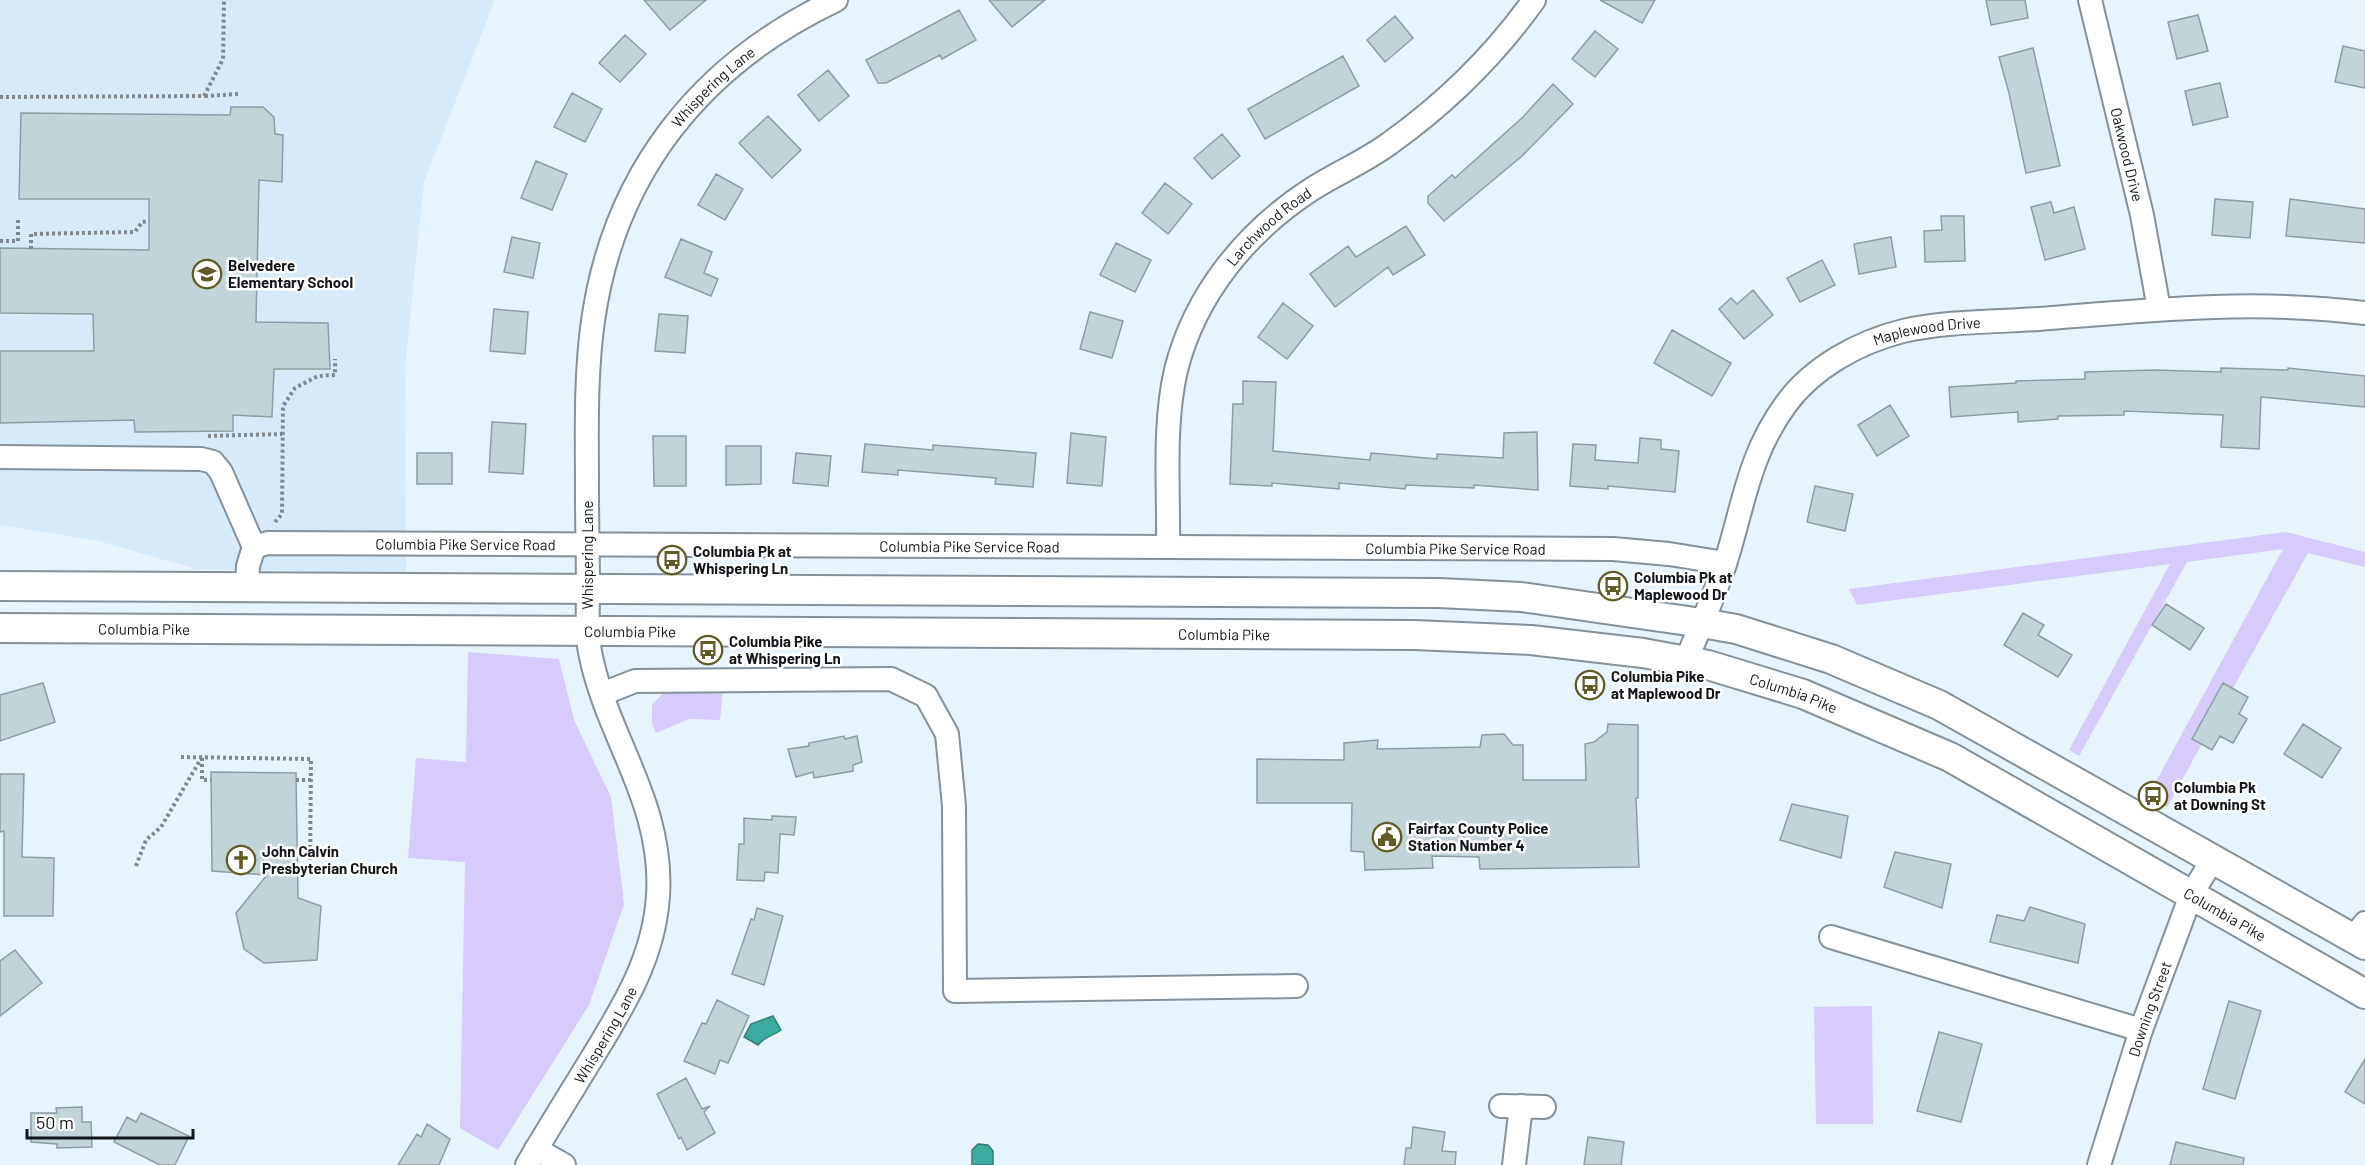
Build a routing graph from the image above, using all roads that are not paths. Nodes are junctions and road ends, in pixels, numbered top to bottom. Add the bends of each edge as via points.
1 (836, 0) edge
2 (1534, 0) edge
3 (2090, 0) edge
4 (2158, 309) junction
5 (2365, 313) edge
6 (0, 457) edge
7 (587, 544) junction
8 (254, 547) junction
9 (1168, 547) junction
10 (1725, 563) junction
11 (0, 586) edge
12 (247, 586) junction
13 (588, 589) junction
14 (1702, 623) junction
15 (0, 628) edge
16 (588, 629) junction
17 (1686, 661) junction
18 (602, 694) junction
19 (2213, 859) junction
20 (2191, 895) junction
21 (2361, 935) edge
22 (1831, 937) dead end
23 (1296, 986) dead end
24 (2365, 994) edge
25 (2141, 1030) junction
26 (1544, 1107) dead end
27 (531, 1157) edge
28 (564, 1165) edge
29 (1514, 1165) edge
30 (2099, 1165) edge

1 - 7 street, Whispering Lane via 761,41 727,68 690,105 637,182 618,224 593,322
2 - 9 street, Larchwood Road via 1477,70 1433,111 1371,156 1280,211 1227,266 1187,337 1176,370 1170,407
3 - 4 street, Oakwood Drive via 2142,215
4 - 5 street, Maplewood Drive via 2286,306
4 - 10 street, Maplewood Drive via 1920,328 1869,342 1839,357 1810,378 1769,428 1753,461
6 - 8 street via 213,462
7 - 8 street, Columbia Pike Service Road via 268,543
7 - 9 street, Columbia Pike Service Road
7 - 13 street, Whispering Lane
8 - 12 street
9 - 10 street, Columbia Pike Service Road via 1613,549
10 - 14 street, Maplewood Drive
11 - 12 main road
12 - 13 main road
13 - 14 main road via 1439,593 1521,597
13 - 16 street, Whispering Lane
14 - 17 street, Maplewood Drive
14 - 19 main road via 1789,645 1939,705
15 - 16 main road, Columbia Pike
16 - 17 main road, Columbia Pike via 1414,635 1531,640
16 - 18 street, Whispering Lane
17 - 20 main road, Columbia Pike via 1803,694 1941,752
18 - 23 street via 635,681 891,679 926,696 946,734 954,806 955,991
18 - 27 street, Whispering Lane via 650,818 658,858 656,915 642,969 628,999
19 - 20 street, Downing Street
19 - 21 main road
20 - 24 main road, Columbia Pike
20 - 25 street, Downing Street
22 - 25 street
25 - 30 street, Downing Street
26 - 29 street via 1511,1106
27 - 28 street

